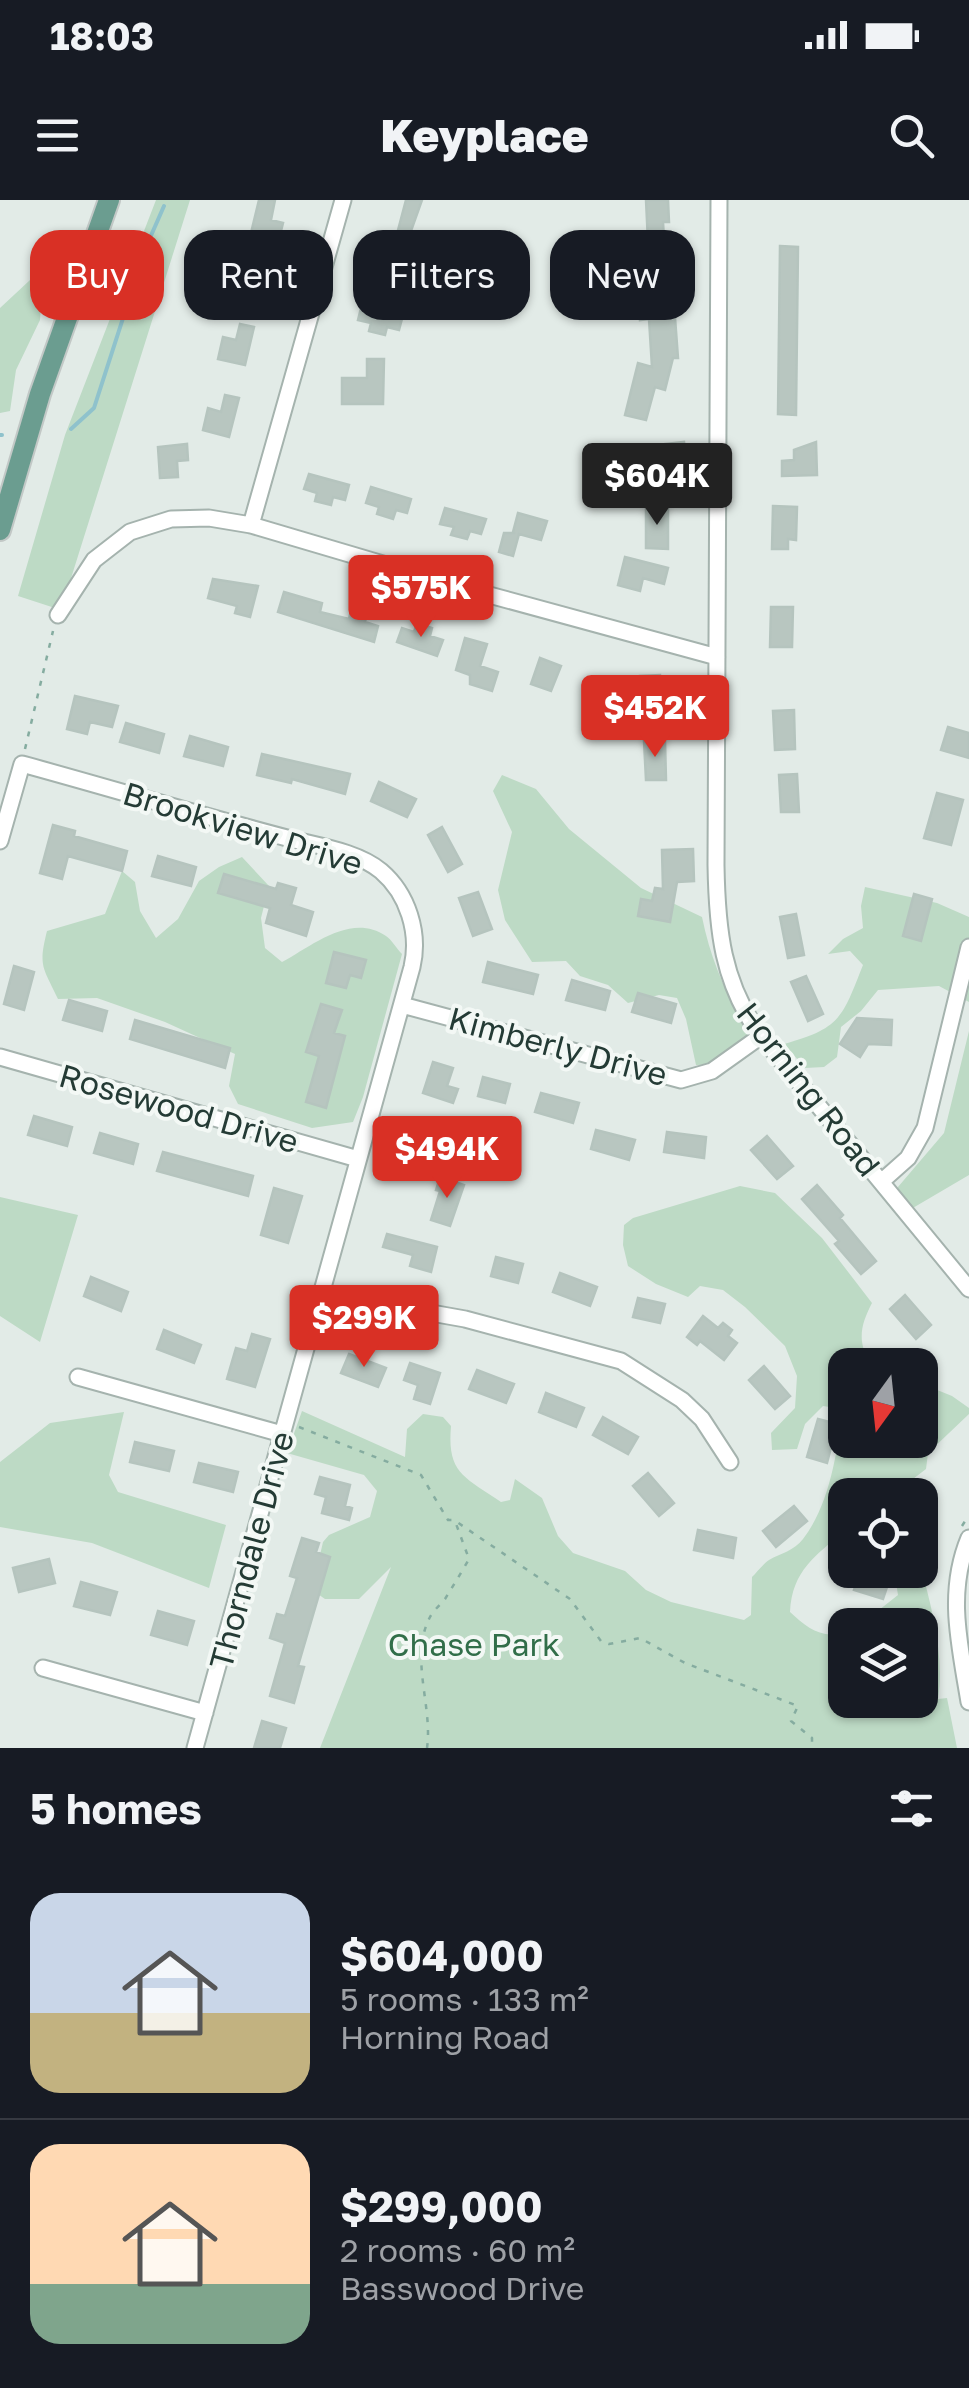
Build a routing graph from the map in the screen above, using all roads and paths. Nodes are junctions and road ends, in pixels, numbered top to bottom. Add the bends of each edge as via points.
1 (109, 200) edge
2 (343, 200) edge
3 (719, 200) edge
4 (252, 526) junction
5 (0, 530) edge
6 (58, 615) joint
7 (718, 657) junction
8 (22, 764) junction
9 (0, 841) edge
10 (969, 947) edge
11 (402, 1004) junction
12 (760, 1036) junction
13 (0, 1058) edge
14 (358, 1158) junction
15 (882, 1182) junction
16 (969, 1289) edge
17 (320, 1294) junction
18 (78, 1377) dead end
19 (298, 1427) dead end
20 (282, 1434) junction
21 (730, 1462) dead end
22 (454, 1520) junction
23 (969, 1538) edge
24 (44, 1668) dead end
25 (969, 1702) edge
26 (205, 1714) junction
27 (195, 1748) edge
28 (427, 1748) edge
29 (812, 1748) edge

1 - 5 main road
2 - 4 street
3 - 7 street, Horning Road
4 - 6 street via 190,518 130,532 94,560
4 - 7 street
6 - 8 path
7 - 12 street, Horning Road via 717,921 729,980
8 - 9 street
8 - 11 street, Brookview Drive via 374,865 398,890 413,926 416,951
10 - 15 street via 925,1128 908,1158
11 - 12 street, Kimberly Drive via 681,1080 712,1071
11 - 14 street, Thorndale Drive
12 - 15 street, Horning Road
13 - 14 street, Rosewood Drive
14 - 17 street, Thorndale Drive
15 - 16 street, Horning Road
17 - 20 street, Thorndale Drive
17 - 21 street via 390,1314 466,1319 621,1361 682,1400
18 - 20 street
19 - 22 path via 420,1475
20 - 26 street, Thorndale Drive
22 - 28 path via 469,1560 430,1616 421,1660
22 - 29 path via 570,1599 601,1642 640,1638 685,1663 798,1706 791,1721 812,1738
23 - 25 street via 955,1589
24 - 26 street
26 - 27 street, Thorndale Drive

